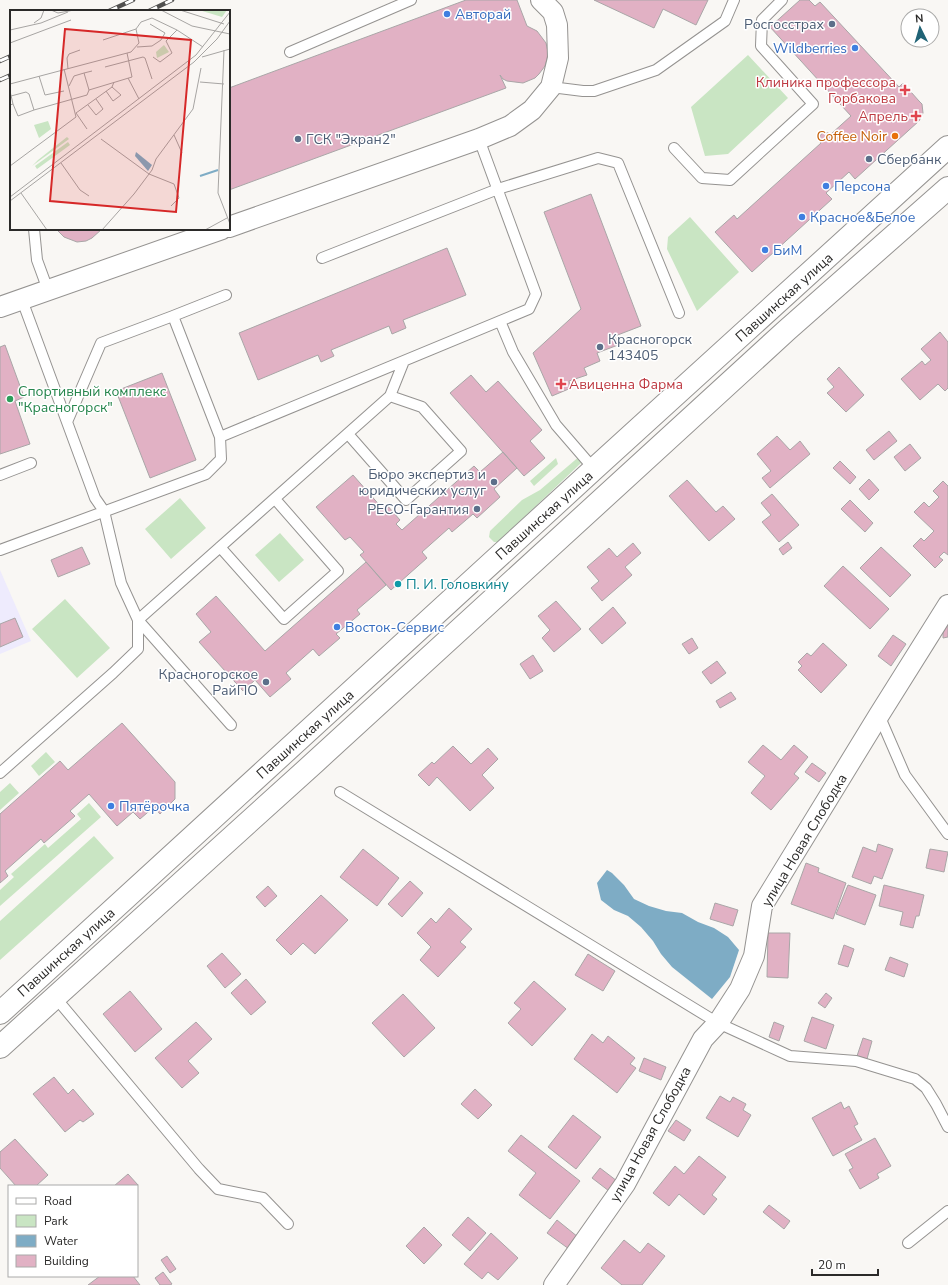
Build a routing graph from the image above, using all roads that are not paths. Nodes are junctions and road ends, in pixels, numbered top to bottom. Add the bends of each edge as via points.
1 (411, 0) edge
2 (541, 0) edge
3 (734, 0) edge
4 (782, 0) edge
5 (290, 52) dead end
6 (552, 87) junction
7 (479, 139) junction
8 (948, 147) edge
9 (674, 148) dead end
10 (948, 188) edge
11 (498, 189) junction
12 (230, 227) edge
13 (34, 230) edge
14 (219, 230) edge
15 (322, 258) dead end
16 (48, 290) junction
17 (226, 295) dead end
18 (22, 300) junction
19 (0, 308) edge
20 (679, 313) dead end
21 (173, 316) junction
22 (500, 321) junction
23 (404, 361) junction
24 (390, 396) junction
25 (67, 422) junction
26 (348, 434) junction
27 (220, 437) junction
28 (31, 463) dead end
29 (594, 469) junction
30 (0, 475) edge
31 (274, 499) junction
32 (104, 511) junction
33 (220, 547) junction
34 (0, 550) edge
35 (948, 606) edge
36 (138, 620) junction
37 (879, 715) junction
38 (231, 725) dead end
39 (0, 773) edge
40 (340, 792) dead end
41 (948, 834) edge
42 (55, 997) junction
43 (0, 1013) edge
44 (718, 1024) junction
45 (0, 1047) edge
46 (948, 1128) edge
47 (948, 1211) edge
48 (288, 1224) dead end
49 (908, 1243) dead end
50 (554, 1285) edge

1 - 5 lane
2 - 6 street via 553,12 558,25 558,58
3 - 6 lane via 725,21 656,70 594,91
4 - 9 lane via 762,20 761,46 813,104 730,180 702,178
6 - 7 street via 532,110 510,126
7 - 11 lane
7 - 12 street
8 - 29 main road, Павшинская улица
10 - 42 main road, Павшинская улица via 787,330
11 - 15 lane
11 - 20 lane via 598,158 618,163
11 - 22 lane via 536,294 529,309
13 - 16 lane via 37,260
14 - 16 street
16 - 18 street
17 - 21 lane
18 - 19 street
18 - 25 lane
21 - 25 lane via 101,343
21 - 27 lane
22 - 23 lane
22 - 29 lane via 513,352 556,425
23 - 24 lane
23 - 27 lane
24 - 26 lane
24 - 26 lane via 422,407 461,451 406,500
25 - 32 lane via 95,498
26 - 31 lane
27 - 32 lane via 221,459 206,474
28 - 30 lane
29 - 43 main road, Павшинская улица
31 - 33 lane
31 - 33 lane via 338,571 295,610 284,619
32 - 34 lane
32 - 36 lane via 121,583
33 - 36 lane
35 - 37 street, улица Новая Слободка
36 - 38 lane
36 - 39 lane via 138,649
37 - 41 lane via 905,774
37 - 44 street, улица Новая Слободка via 762,906 754,956 740,989
40 - 44 lane
42 - 45 main road, Павшинская улица
42 - 48 lane via 218,1189 263,1198
44 - 46 lane via 790,1056 856,1061 915,1079 926,1088
44 - 50 street, улица Новая Слободка via 703,1039 625,1184
47 - 49 lane

